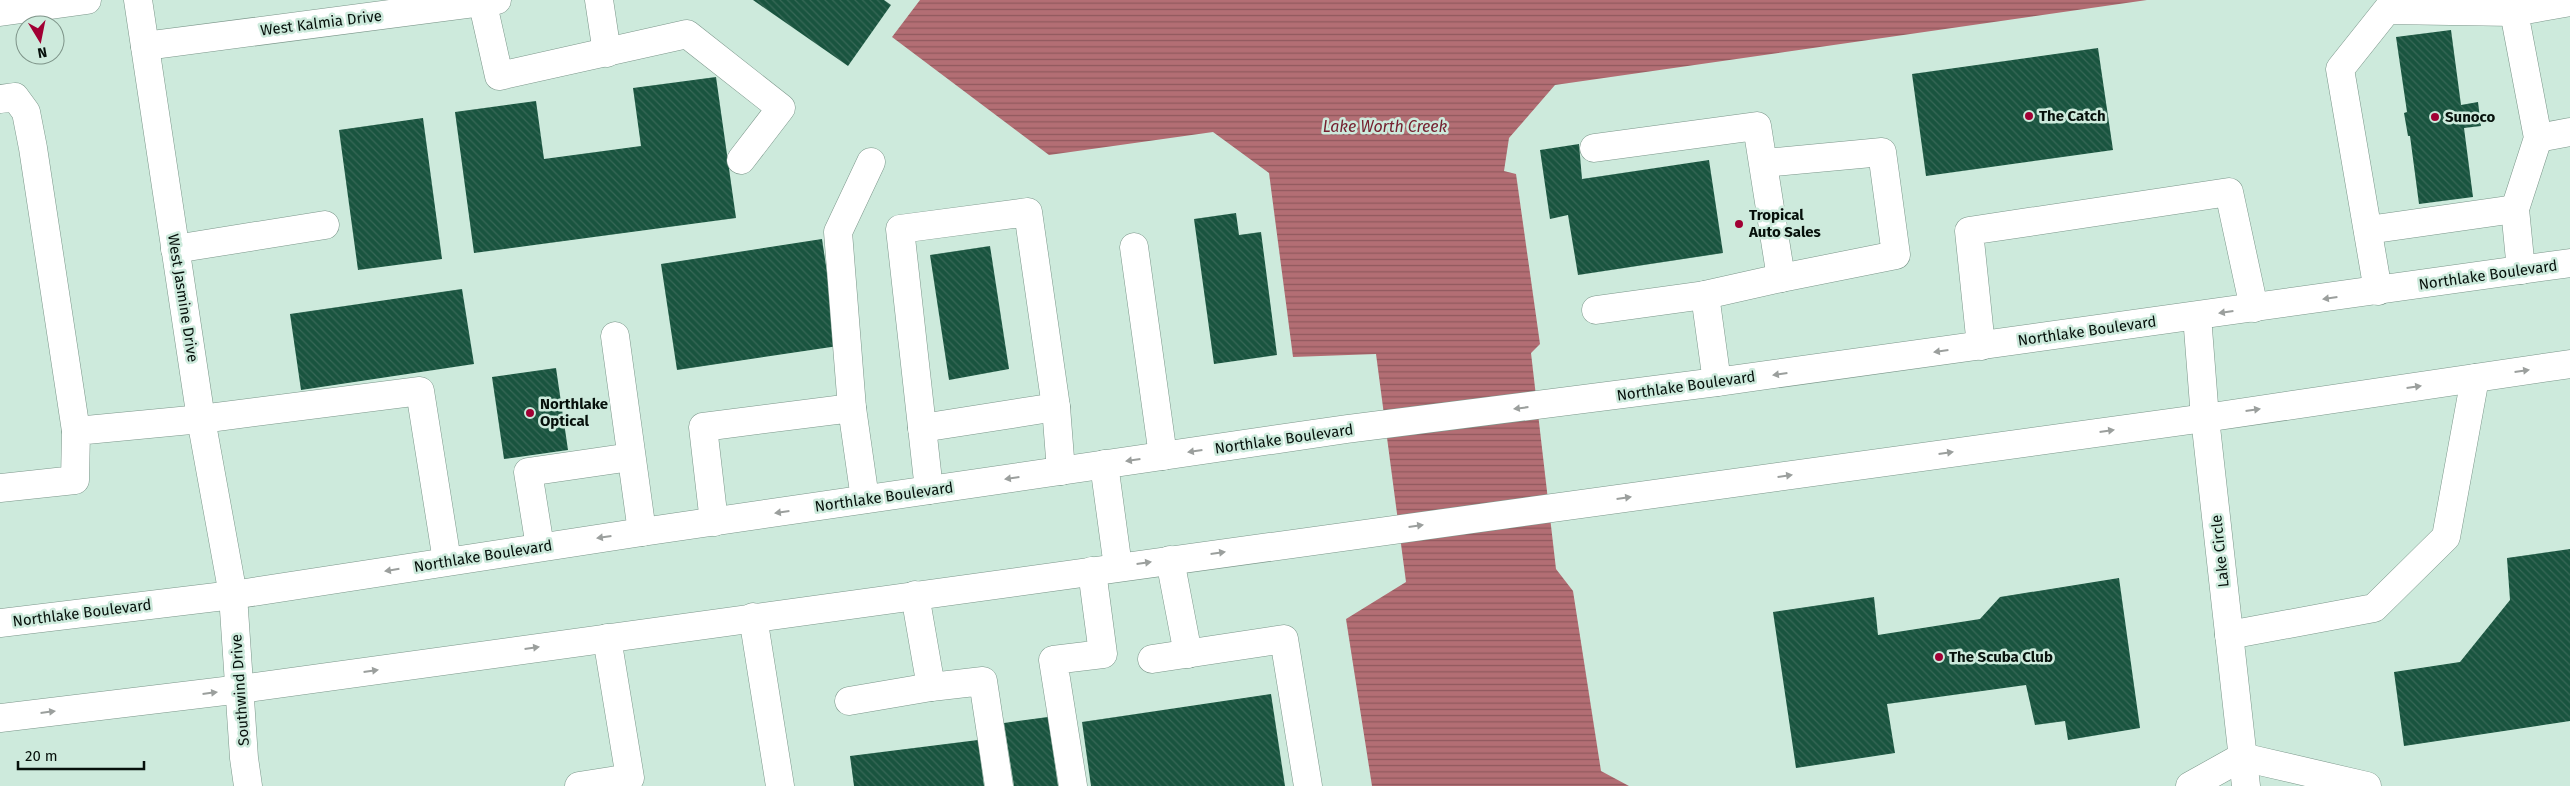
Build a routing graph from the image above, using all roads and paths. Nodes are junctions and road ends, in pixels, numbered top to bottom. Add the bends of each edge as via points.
1 (87, 0) edge
2 (138, 0) edge
3 (600, 0) edge
4 (487, 1) edge
5 (2570, 2) edge
6 (0, 12) edge
7 (2514, 12) junction
8 (145, 46) junction
9 (607, 53) junction
10 (0, 99) edge
11 (2570, 132) edge
12 (2538, 138) junction
13 (1594, 148) dead end
14 (741, 160) dead end
15 (871, 162) dead end
16 (1765, 163) junction
17 (2515, 209) junction
18 (324, 225) dead end
19 (2368, 230) junction
20 (1134, 247) dead end
21 (175, 248) junction
22 (2570, 263) edge
23 (2521, 270) junction
24 (1781, 278) junction
25 (2378, 291) junction
26 (1705, 295) junction
27 (2254, 308) junction
28 (1596, 310) dead end
29 (2197, 316) junction
30 (615, 336) dead end
31 (1981, 346) junction
32 (2570, 364) edge
33 (2475, 378) junction
34 (1717, 382) junction
35 (1056, 407) junction
36 (852, 408) junction
37 (2205, 418) junction
38 (201, 419) junction
39 (922, 428) junction
40 (76, 431) junction
41 (1163, 456) junction
42 (631, 457) junction
43 (1104, 464) junction
44 (1061, 471) junction
45 (0, 488) edge
46 (929, 490) junction
47 (865, 500) junction
48 (714, 522) junction
49 (642, 532) junction
50 (540, 547) junction
51 (1170, 560) junction
52 (447, 561) junction
53 (1105, 569) junction
54 (233, 594) junction
55 (915, 595) junction
56 (753, 617) junction
57 (0, 623) edge
58 (2229, 635) junction
59 (607, 638) junction
60 (1188, 654) junction
61 (1152, 658) dead end
62 (931, 687) junction
63 (241, 690) junction
64 (849, 701) dead end
65 (0, 718) edge
66 (2242, 757) junction
67 (248, 786) edge
68 (579, 786) edge
69 (780, 786) edge
70 (999, 786) edge
71 (1073, 786) edge
72 (1308, 786) edge
73 (2190, 786) edge
74 (2246, 786) edge
75 (2367, 786) edge

1 - 6 main road
2 - 8 main road, West Jasmine Drive
3 - 9 main road
4 - 8 main road, West Kalmia Drive
4 - 9 main road via 499,76
5 - 7 main road
7 - 12 main road
7 - 19 main road via 2387,10 2340,69
8 - 21 main road, West Jasmine Drive
9 - 14 main road via 688,34 774,102 781,108
10 - 40 main road via 15,98 26,112
11 - 12 main road
12 - 17 main road
13 - 16 main road via 1758,126
15 - 36 main road via 838,232
16 - 24 main road
16 - 24 main road via 1882,152 1895,245 1896,254
17 - 19 main road
17 - 23 main road
18 - 21 main road
19 - 25 main road
20 - 41 main road
21 - 38 main road, West Jasmine Drive
22 - 23 main road, Northlake Boulevard
23 - 25 main road, Northlake Boulevard
24 - 26 main road
25 -> 27 main road, Northlake Boulevard
26 - 28 main road
26 - 34 main road
27 -> 29 main road, Northlake Boulevard
27 - 31 main road via 2229,192 1969,231
29 - 31 main road, Northlake Boulevard
29 - 37 main road, Lake Circle
30 - 42 main road
31 -> 34 main road, Northlake Boulevard
33 -> 32 main road
37 -> 33 main road
33 - 58 main road via 2446,537 2374,608
34 -> 41 main road, Northlake Boulevard
35 - 39 main road
35 - 39 main road via 1028,212 900,229
35 - 44 main road
36 - 47 main road
36 - 48 main road via 703,427
51 -> 37 main road
37 - 58 main road, Lake Circle
38 - 40 main road
38 - 52 main road via 420,391
38 - 54 main road, West Jasmine Drive
39 - 46 main road
40 - 45 main road via 75,480
41 -> 43 main road, Northlake Boulevard
42 - 49 main road
42 - 50 main road via 528,472
43 - 44 main road, Northlake Boulevard
43 - 53 main road
44 -> 46 main road, Northlake Boulevard
46 - 47 main road, Northlake Boulevard
47 -> 48 main road, Northlake Boulevard
48 - 49 main road, Northlake Boulevard
49 -> 50 main road, Northlake Boulevard
50 - 52 main road, Northlake Boulevard
53 -> 51 main road
51 - 60 main road
52 -> 54 main road, Northlake Boulevard
53 - 55 main road
53 - 71 main road via 1103,654 1053,660
54 - 57 main road, Northlake Boulevard
54 - 63 main road, Southwind Drive
55 - 56 main road
55 - 62 main road
56 - 59 main road
56 - 69 main road
58 - 66 main road, Lake Circle
63 -> 59 main road
59 - 68 main road via 630,778
60 - 61 main road
60 - 72 main road via 1284,639
62 - 64 main road
62 - 70 main road via 983,681
65 -> 63 main road
63 - 67 main road, Southwind Drive
66 - 73 main road
66 - 74 main road, Lake Circle
66 - 75 main road

